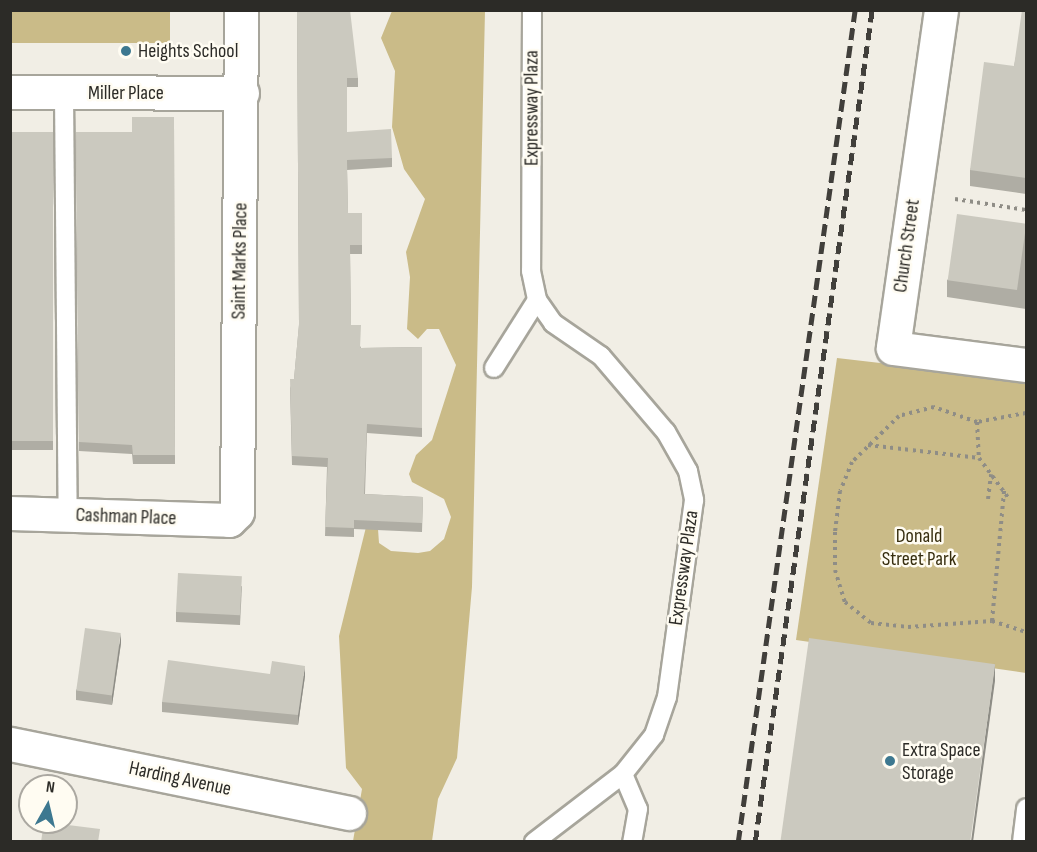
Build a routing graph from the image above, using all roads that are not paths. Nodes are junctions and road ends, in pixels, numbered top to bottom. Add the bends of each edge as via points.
1 (241, 10) edge
2 (532, 10) edge
3 (941, 10) edge
4 (10, 92) edge
5 (64, 93) junction
6 (242, 93) junction
7 (537, 300) junction
8 (1026, 365) edge
9 (494, 368) dead end
10 (237, 512) joint
11 (10, 513) edge
12 (68, 515) junction
13 (10, 744) edge
14 (623, 774) junction
15 (1026, 808) edge
16 (348, 813) dead end
17 (534, 842) edge
18 (632, 842) edge
19 (1022, 842) edge

1 - 6 street, Saint Marks Place
2 - 7 lane, Expressway Plaza via 531,271
3 - 8 street, Church Street via 893,348
4 - 5 street, Miller Place
5 - 6 street, Miller Place
5 - 12 lane
6 - 10 street, Saint Marks Place
7 - 9 lane
7 - 14 lane, Expressway Plaza via 553,323 601,356 666,432 688,471 694,500 667,697 654,735
10 - 12 street, Cashman Place via 229,520
11 - 12 street, Cashman Place
13 - 16 street, Harding Avenue
14 - 17 lane, Expressway Plaza
14 - 18 lane via 638,809
15 - 19 lane

